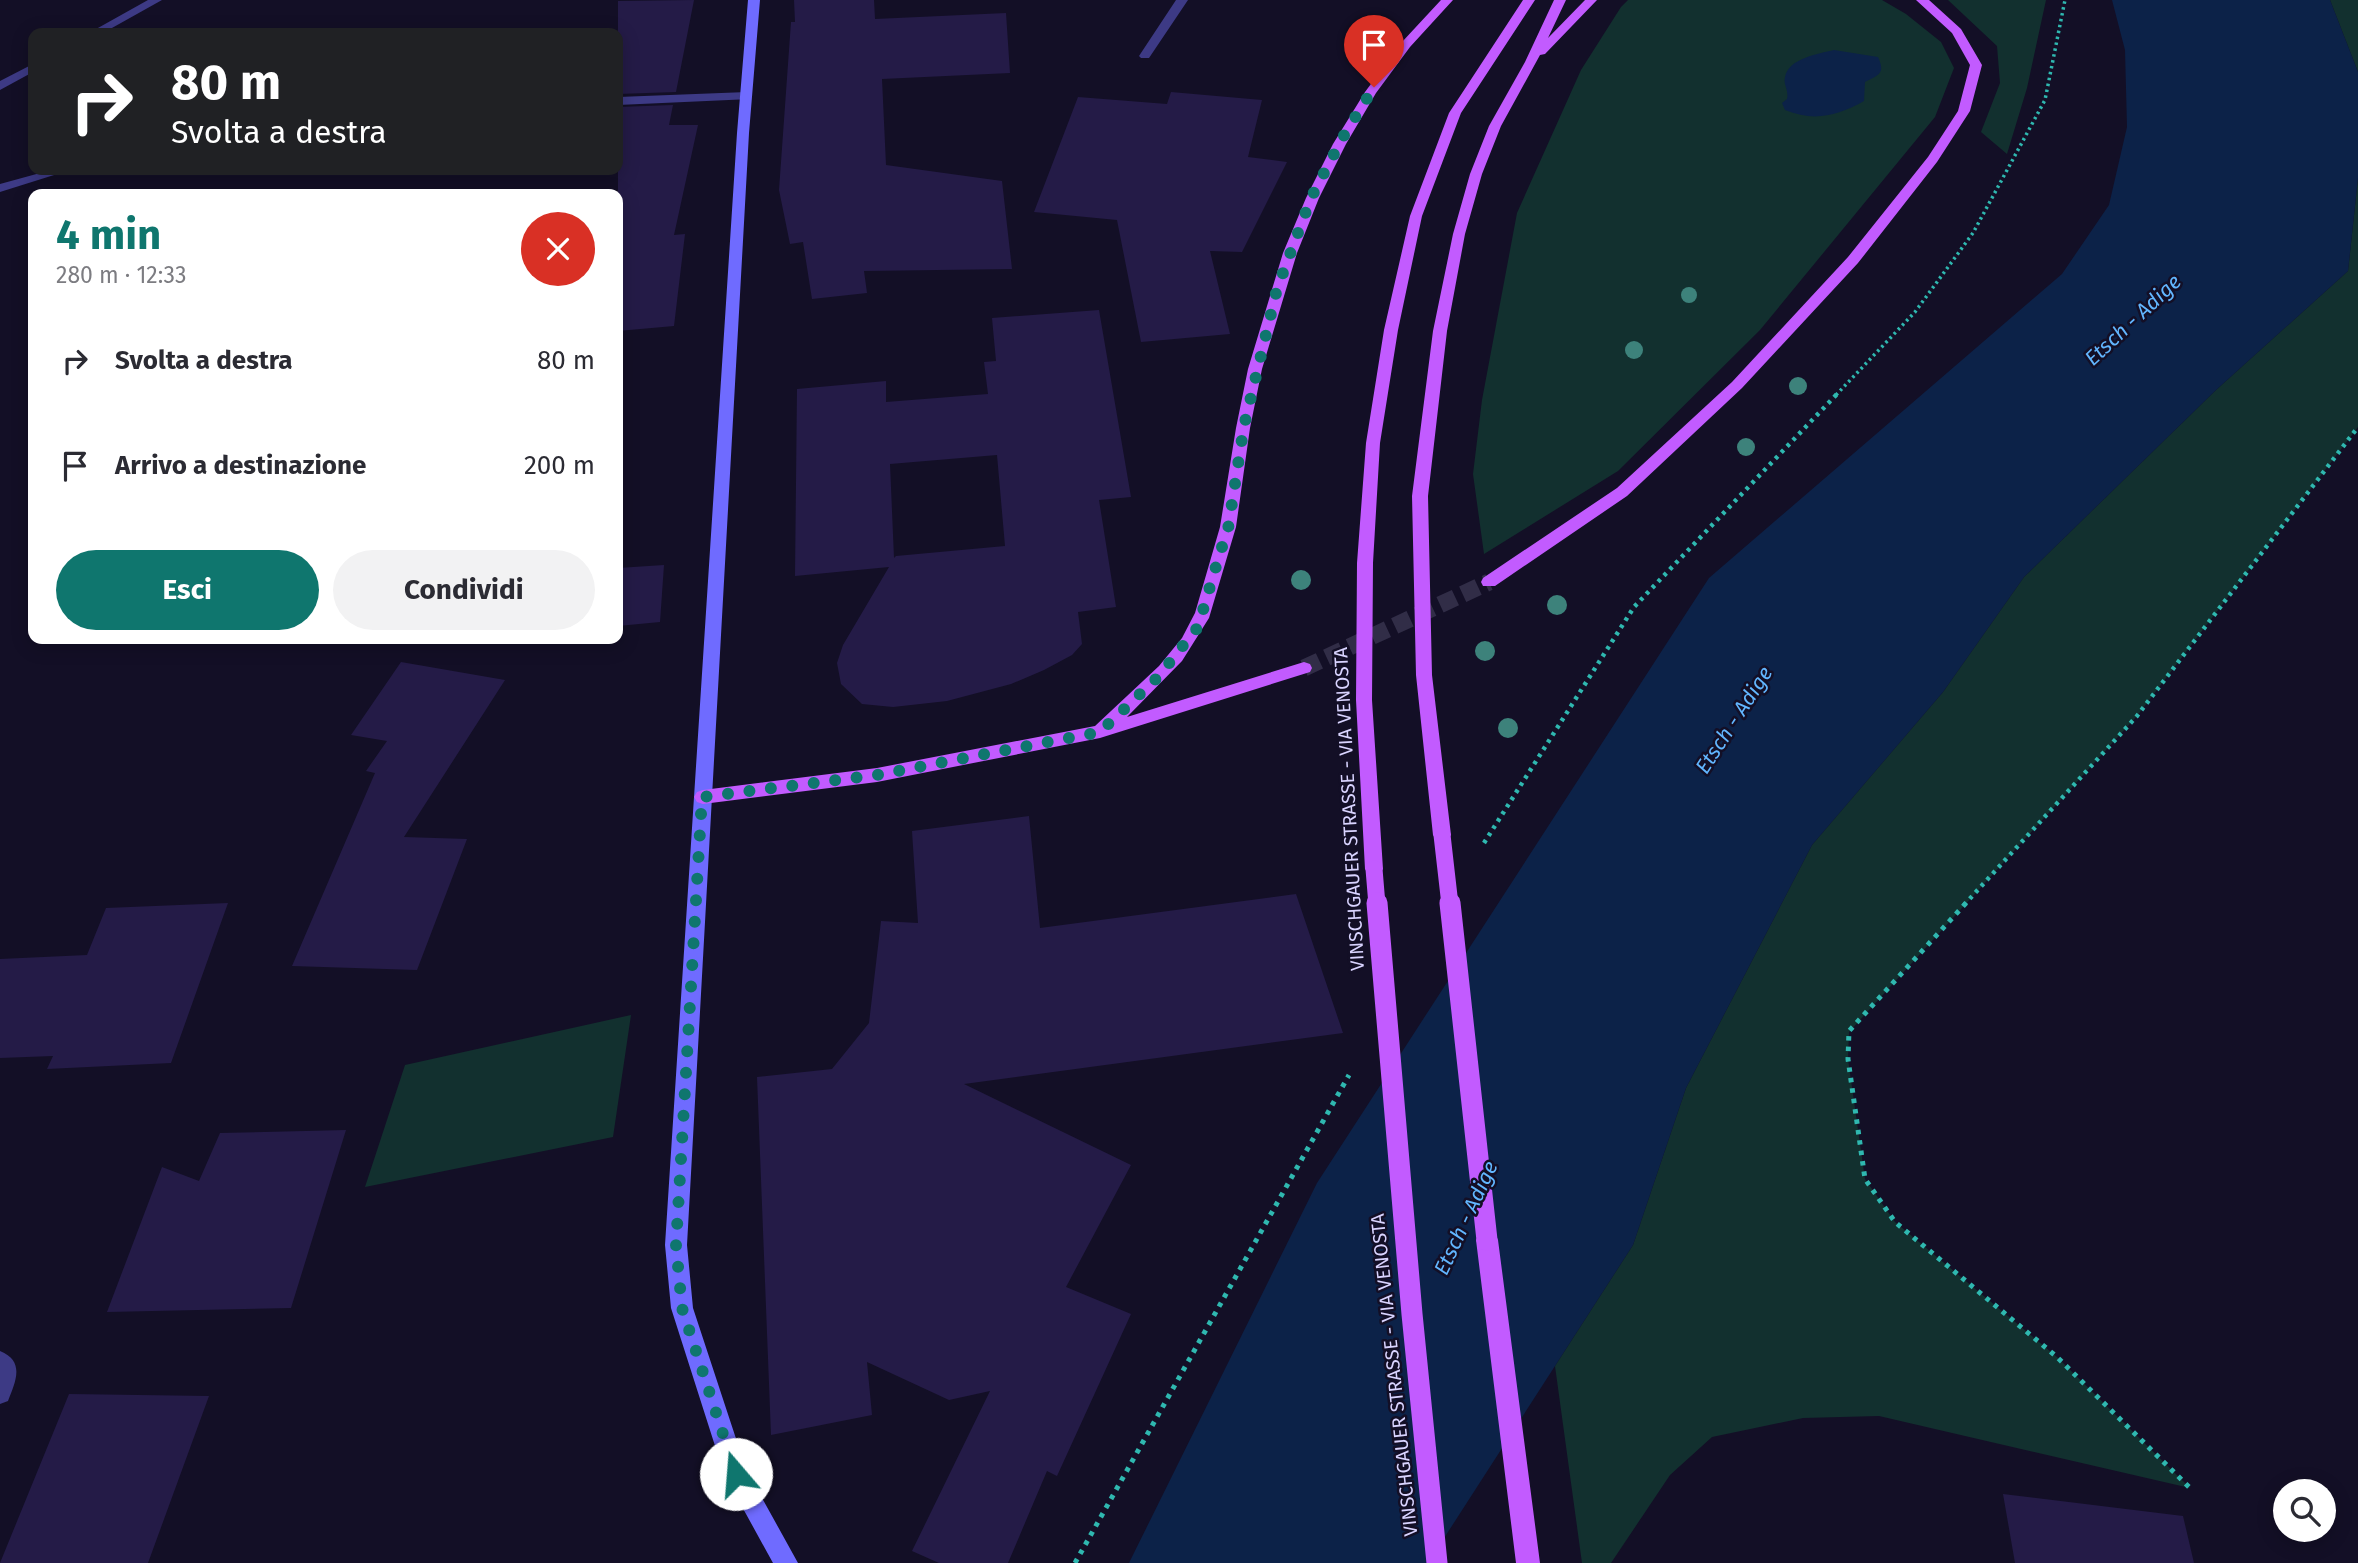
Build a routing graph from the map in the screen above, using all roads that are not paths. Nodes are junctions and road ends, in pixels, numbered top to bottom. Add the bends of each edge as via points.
1 (156, 0) edge
2 (754, 0) edge
3 (1182, 0) edge
4 (1447, 0) edge
5 (1530, 0) edge
6 (1560, 0) edge
7 (1591, 0) edge
8 (1922, 0) edge
9 (105, 28) edge
10 (1145, 56) dead end
11 (1531, 62) junction
12 (28, 70) edge
13 (0, 86) edge
14 (747, 96) junction
15 (623, 101) edge
16 (46, 175) edge
17 (0, 188) edge
18 (1489, 582) tunnel mouth
19 (1304, 668) tunnel mouth
20 (1100, 732) junction
21 (702, 797) junction
22 (0, 1362) edge
23 (0, 1393) edge
24 (786, 1563) edge
25 (1437, 1563) edge
26 (1528, 1563) edge

1 - 9 street
2 - 14 main road
3 - 10 street
4 - 20 main road via 1374,87 1311,198 1277,289 1244,426 1228,529 1198,627 1158,677
5 - 25 main road, VINSCHGAUER STRASSE - VIA VENOSTA, bridge via 1455,113 1416,216 1373,443 1365,563 1364,699 1374,869
6 - 11 main road
7 - 11 main road
8 - 18 main road via 1958,31 1976,65 1964,111 1933,159 1853,260 1737,385 1622,492
11 - 26 main road, bridge via 1495,126 1459,234 1440,331 1420,496 1424,675
12 - 13 street
14 - 15 street
14 - 21 main road
16 - 17 street
19 - 20 main road
20 - 21 main road via 877,775
21 - 24 main road via 676,1245 682,1308 736,1474
22 - 23 street via 6,1368

